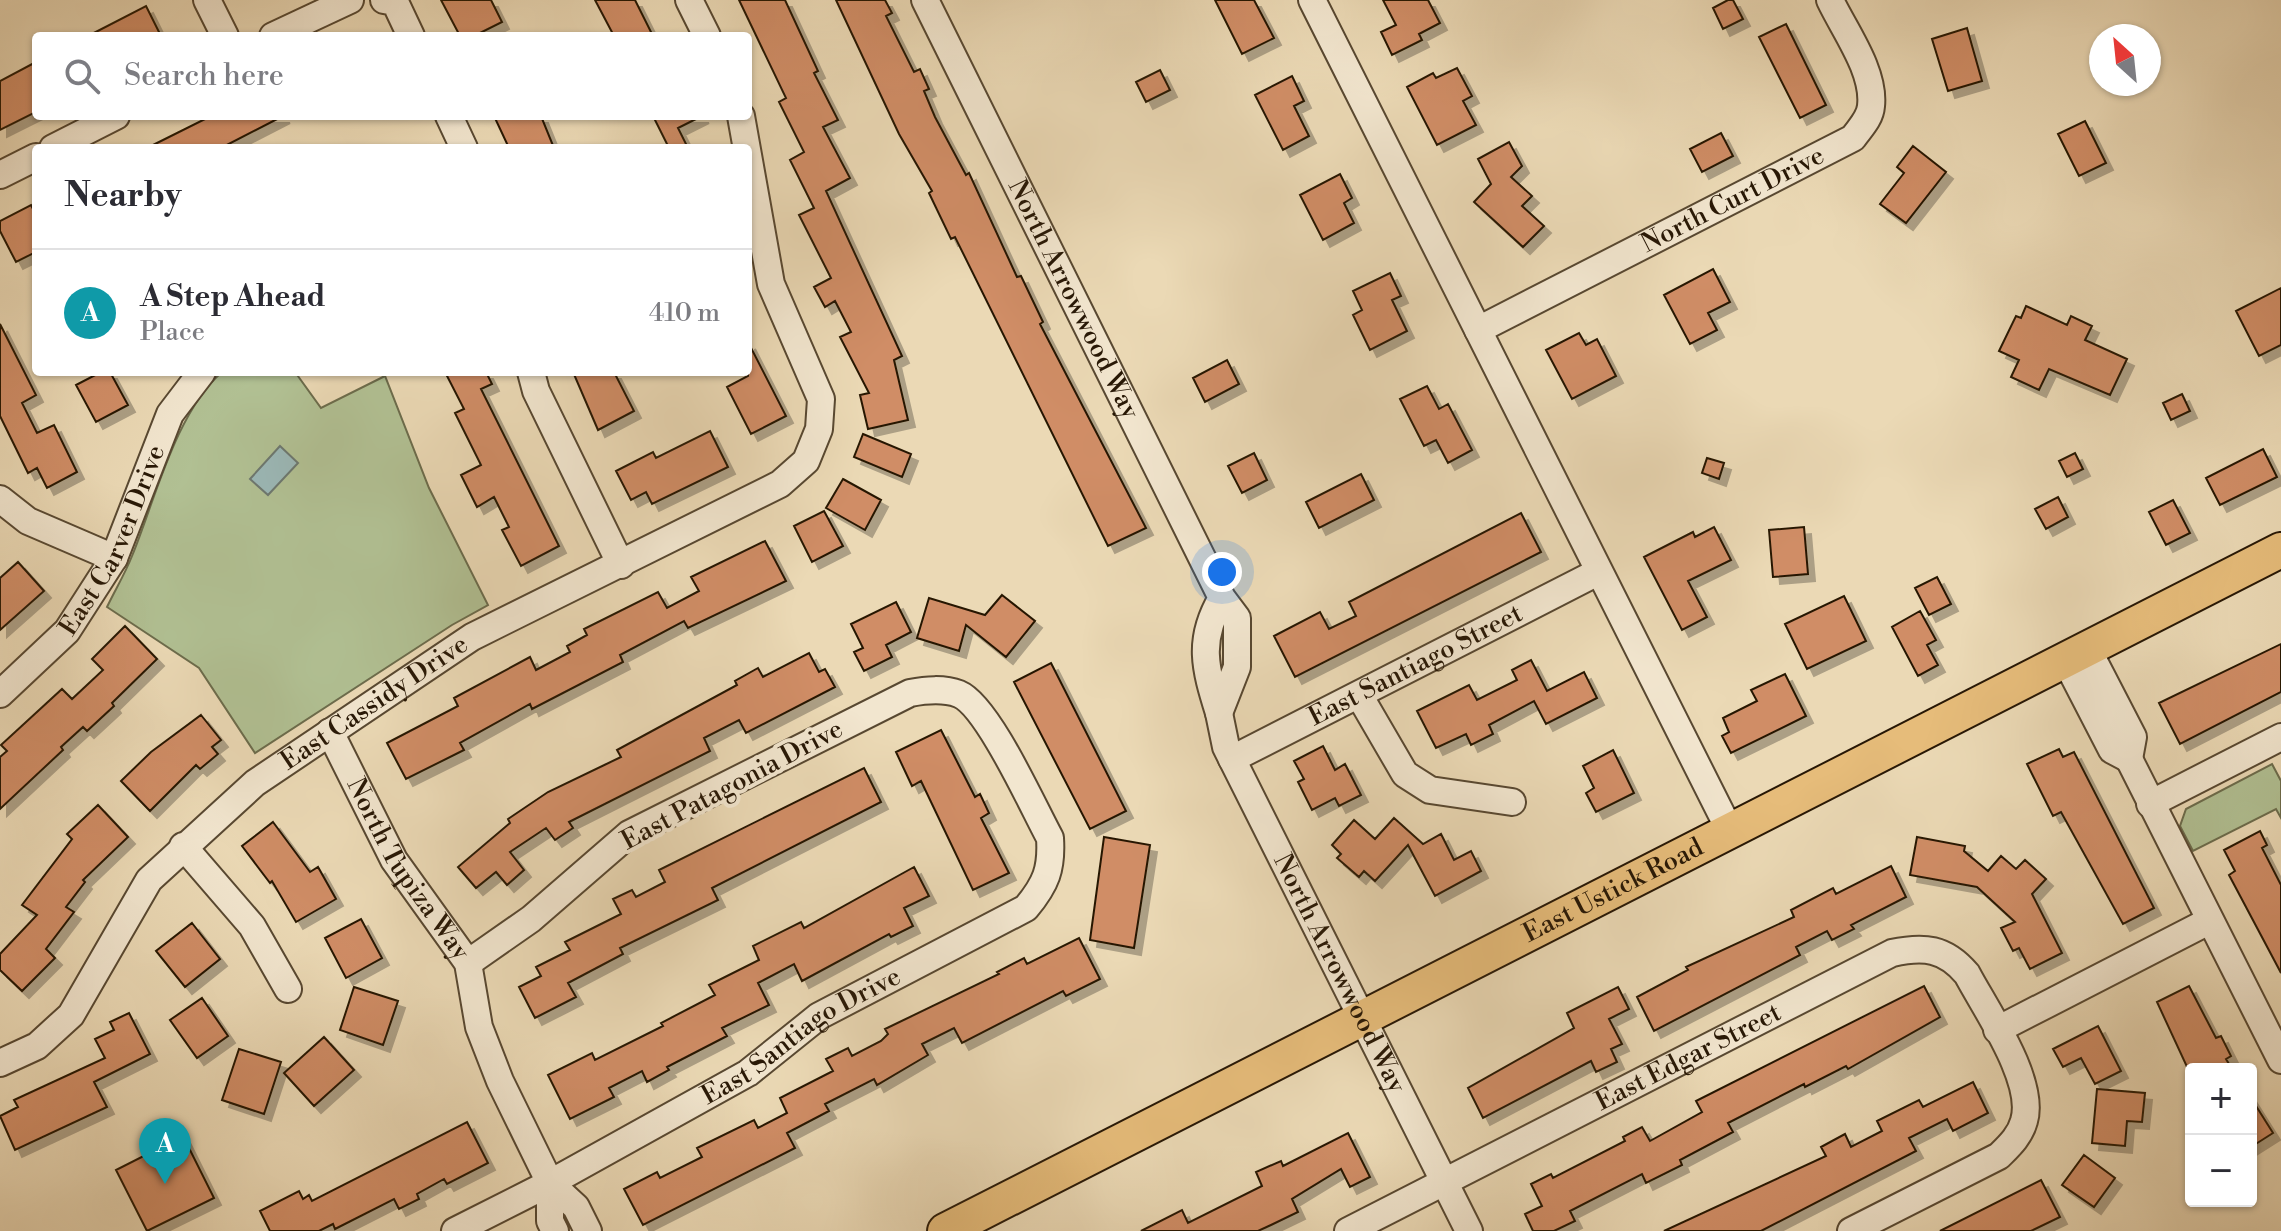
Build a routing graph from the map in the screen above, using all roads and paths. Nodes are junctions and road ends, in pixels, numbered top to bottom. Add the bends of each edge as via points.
1 (207, 0) edge
2 (350, 0) edge
3 (689, 0) edge
4 (925, 0) edge
5 (1312, 0) edge
6 (1830, 0) edge
7 (389, 1) edge
8 (223, 32) edge
9 (282, 32) edge
10 (408, 32) edge
11 (705, 32) edge
12 (108, 120) edge
13 (451, 120) edge
14 (742, 120) edge
15 (61, 144) edge
16 (462, 144) edge
17 (746, 144) edge
18 (32, 159) edge
19 (0, 175) edge
20 (752, 178) edge
21 (1478, 330) junction
22 (199, 376) edge
23 (532, 376) edge
24 (0, 499) edge
25 (2281, 550) edge
26 (114, 558) junction
27 (621, 565) junction
28 (1598, 572) junction
29 (2076, 654) junction
30 (934, 689) joint
31 (0, 694) edge
32 (1359, 695) junction
33 (330, 732) junction
34 (2281, 737) edge
35 (1232, 759) junction
36 (1512, 802) dead end
37 (2150, 804) junction
38 (1730, 831) junction
39 (183, 846) junction
40 (2209, 921) junction
41 (468, 963) junction
42 (288, 989) dead end
43 (1361, 1020) junction
44 (1997, 1030) junction
45 (2281, 1060) edge
46 (0, 1063) edge
47 (1444, 1182) junction
48 (550, 1183) junction
49 (455, 1231) edge
50 (555, 1231) edge
51 (588, 1231) edge
52 (945, 1231) edge
53 (1348, 1231) edge
54 (1469, 1231) edge
55 (1851, 1231) edge

1 - 8 street
2 - 9 street
3 - 11 street
4 - 35 street, North Arrowwood Way via 1222,598 1207,623 1205,667
5 - 21 street
6 - 21 street, North Curt Drive via 1870,93 1867,121 1853,138
7 - 10 street
12 - 15 street
13 - 16 street
14 - 17 street, East Cassidy Drive
18 - 19 street
20 - 27 street, East Cassidy Drive via 771,284 821,399 819,429 806,461 780,484
21 - 28 street
22 - 26 street, East Carver Drive via 170,414
23 - 27 street
24 - 26 street via 28,521
25 - 29 main road, East Ustick Road
26 - 31 street, East Carver Drive via 67,631
27 - 33 street, East Cassidy Drive via 472,637
28 - 32 street, East Santiago Street
28 - 38 street
29 - 37 street via 2112,750 2129,759
29 - 38 main road, East Ustick Road
30 - 41 street, East Patagonia Drive via 910,693 629,834 531,919
30 - 48 street, East Santiago Drive via 959,694 980,709 1050,838 1052,863 1046,885 1026,908 819,1016 748,1073
32 - 35 street, East Santiago Street
32 - 36 street via 1405,774 1430,790
33 - 39 street, East Cassidy Drive via 255,783
33 - 41 street, North Tupiza Way via 394,860
34 - 37 street
35 - 43 street, North Arrowwood Way
37 - 40 street
38 - 43 main road, East Ustick Road
39 - 42 street via 252,926
39 - 46 street, East Cassidy Drive via 149,880 71,1015 37,1046
40 - 44 street
40 - 45 street
41 - 48 street, North Tupiza Way via 479,1027
43 - 47 street, North Arrowwood Way
43 - 52 main road, East Ustick Road
44 - 47 street, East Edgar Street via 1957,962 1938,951 1917,948 1892,953
44 - 55 street via 2026,1098 2015,1140 1999,1156
47 - 53 street, East Edgar Street
47 - 54 street, North Arrowwood Way
48 - 49 street, East Santiago Drive
48 - 50 street, North Tupiza Way
48 - 51 street, North Tupiza Way via 576,1207

